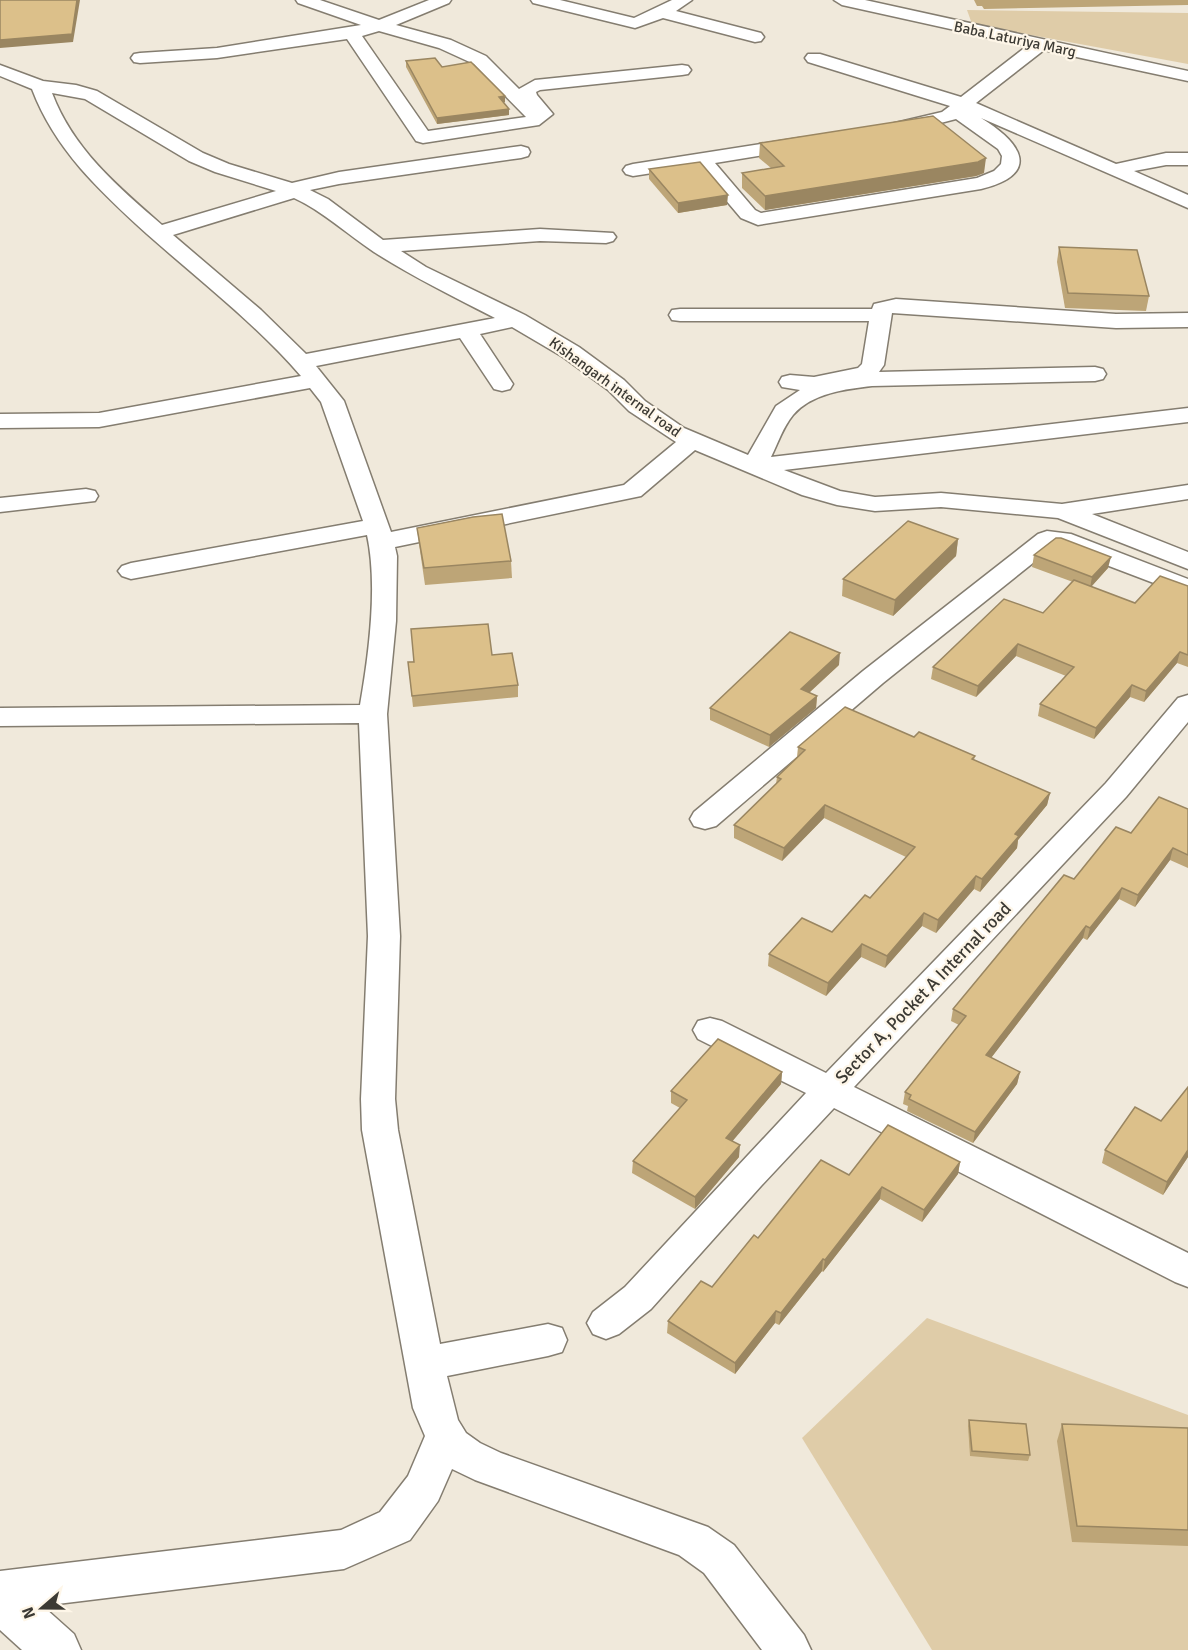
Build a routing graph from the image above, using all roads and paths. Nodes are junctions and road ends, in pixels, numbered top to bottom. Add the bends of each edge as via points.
1 (304, 0) edge
2 (443, 0) edge
3 (539, 0) edge
4 (684, 0) edge
5 (842, 0) edge
6 (661, 12) junction
7 (383, 24) junction
8 (352, 33) junction
9 (755, 37) dead end
10 (1039, 45) junction
11 (140, 58) dead end
12 (814, 58) dead end
13 (0, 70) edge
14 (682, 70) dead end
15 (1188, 76) edge
16 (39, 86) junction
17 (529, 87) junction
18 (960, 108) junction
19 (544, 114) dead end
20 (882, 131) edge
21 (814, 141) edge
22 (521, 152) dead end
23 (702, 159) junction
24 (1188, 159) edge
25 (633, 170) dead end
26 (1113, 170) junction
27 (293, 190) junction
28 (1188, 202) edge
29 (158, 233) junction
30 (606, 237) dead end
31 (379, 246) junction
32 (680, 315) dead end
33 (881, 315) junction
34 (517, 320) junction
35 (1188, 320) edge
36 (466, 330) junction
37 (308, 371) junction
38 (1095, 374) dead end
39 (790, 382) dead end
40 (502, 384) dead end
41 (1188, 415) edge
42 (0, 421) edge
43 (691, 441) junction
44 (754, 466) junction
45 (1188, 492) edge
46 (86, 496) dead end
47 (0, 505) edge
48 (1062, 511) junction
49 (379, 534) junction
50 (1188, 561) edge
51 (131, 571) dead end
52 (1188, 588) edge
53 (1188, 704) edge
54 (373, 714) junction
55 (0, 717) edge
56 (716, 810) dead end
57 (710, 1030) dead end
58 (830, 1090) junction
59 (1188, 1270) edge
60 (606, 1323) dead end
61 (548, 1340) dead end
62 (424, 1364) junction
63 (444, 1438) junction
64 (0, 1591) edge
65 (0, 1599) edge
66 (57, 1650) edge
67 (789, 1650) edge

1 - 7 street
2 - 7 street
3 - 6 street via 628,22 642,21
4 - 6 street
5 - 10 street, Baba Laturiya Marg
6 - 9 street
7 - 8 street
7 - 8 street via 480,60 536,117 523,123 423,137
7 - 17 street via 459,40 498,61
8 - 11 street via 217,53
10 - 15 street, Baba Laturiya Marg
10 - 18 street
12 - 18 street
13 - 16 street, Kishangarh internal road
14 - 17 street
16 - 27 street, Kishangarh internal road via 75,90 99,98 196,157
16 - 29 street via 46,109 68,144 106,188
17 - 19 street via 528,96
18 - 20 street via 935,121
18 - 23 street via 1010,149 1013,158 1003,174 981,183 758,219 748,214
18 - 26 street
21 - 23 street
22 - 27 street via 339,178
23 - 25 street
24 - 26 street via 1166,159
26 - 28 street
27 - 29 street
27 - 31 street, Kishangarh internal road via 321,203
29 - 37 street via 272,333
30 - 31 street via 540,235
31 - 34 street, Kishangarh internal road via 418,271
32 - 33 street
33 - 35 street via 882,309 896,304 1116,321
33 - 39 street via 873,365 866,373 814,384
34 - 36 street
34 - 43 street, Kishangarh internal road via 593,367 637,406
36 - 37 street
36 - 40 street
37 - 42 street via 99,420
37 - 49 street via 332,401
38 - 44 street via 845,382 795,401 784,411
41 - 44 street
43 - 44 street, Kishangarh internal road
43 - 49 street via 632,491
44 - 48 street, Kishangarh internal road via 811,490 875,504 941,500
45 - 48 street
46 - 47 street
48 - 50 street
49 - 51 street
49 - 54 street via 384,556 383,611
52 - 56 street via 1052,537 1044,540
53 - 58 street, Sector A, Pocket A Internal road via 1116,790
54 - 55 street
54 - 62 street via 384,936 380,1130
57 - 58 street
58 - 59 street, Sector A, Pocket A Internal road
58 - 60 street via 638,1298
61 - 62 street
62 - 63 street
63 - 64 street via 424,1488 395,1526 344,1549
63 - 67 street via 461,1454 489,1467 693,1541 719,1559
65 - 66 main road

